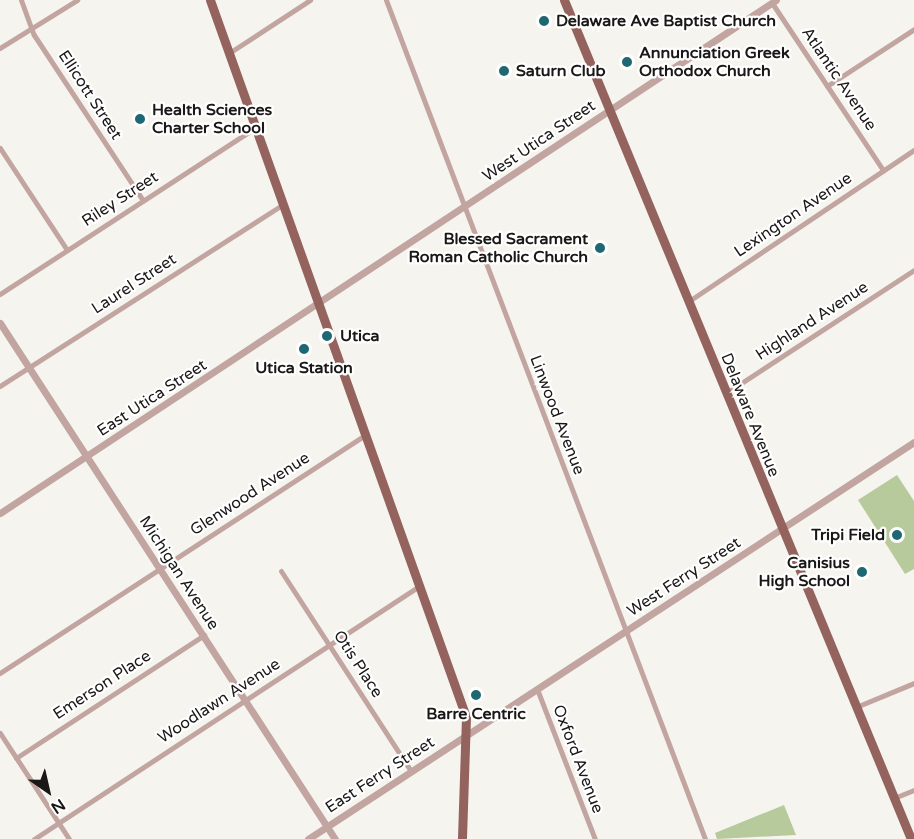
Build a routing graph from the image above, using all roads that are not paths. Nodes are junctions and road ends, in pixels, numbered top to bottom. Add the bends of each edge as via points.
1 (21, 0) edge
2 (77, 0) edge
3 (210, 0) edge
4 (310, 0) edge
5 (386, 0) edge
6 (564, 0) edge
7 (774, 1) edge
8 (32, 28) junction
9 (914, 28) edge
10 (0, 48) edge
11 (229, 53) junction
12 (827, 86) junction
13 (608, 112) junction
14 (256, 127) junction
15 (0, 147) edge
16 (914, 150) edge
17 (884, 170) junction
18 (143, 200) junction
19 (283, 204) junction
20 (464, 208) junction
21 (67, 250) junction
22 (914, 270) edge
23 (0, 294) edge
24 (687, 302) junction
25 (318, 305) junction
26 (0, 323) edge
27 (29, 367) junction
28 (0, 386) edge
29 (725, 394) junction
30 (365, 435) junction
31 (914, 442) edge
32 (88, 456) junction
33 (0, 513) edge
34 (780, 530) junction
35 (160, 568) junction
36 (281, 571) dead end
37 (420, 585) junction
38 (625, 632) junction
39 (204, 635) junction
40 (330, 645) junction
41 (0, 673) edge
42 (914, 683) edge
43 (537, 689) junction
44 (246, 700) junction
45 (855, 708) junction
46 (0, 733) edge
47 (468, 734) junction
48 (16, 758) junction
49 (411, 771) junction
50 (914, 790) edge
51 (894, 798) junction
52 (58, 822) junction
53 (327, 826) junction
54 (34, 839) edge
55 (69, 839) edge
56 (308, 839) edge
57 (335, 839) edge
58 (462, 839) edge
59 (595, 839) edge
60 (705, 839) edge
61 (911, 839) edge

1 - 8 street, Ellicott Street
2 - 8 street
3 - 11 main road
4 - 11 street
5 - 20 street, Linwood Avenue
6 - 13 main road, Delaware Avenue
7 - 12 street, Atlantic Avenue
7 - 13 street, West Utica Street
8 - 10 street
8 - 18 street, Ellicott Street
9 - 12 street
11 - 14 main road
12 - 17 street, Atlantic Avenue
13 - 20 street, West Utica Street
13 - 24 main road, Delaware Avenue
14 - 18 street, Riley Street
14 - 19 main road
15 - 21 street
16 - 17 street, Lexington Avenue
17 - 24 street, Lexington Avenue
18 - 21 street, Riley Street
19 - 25 main road
19 - 27 street, Laurel Street
20 - 25 street, West Utica Street
20 - 38 street, Linwood Avenue
21 - 23 street, Riley Street
22 - 29 street, Highland Avenue
24 - 29 main road, Delaware Avenue
25 - 30 main road
25 - 32 street, East Utica Street
26 - 27 street, Michigan Avenue
27 - 28 street, Laurel Street
27 - 32 street, Michigan Avenue
29 - 34 main road, Delaware Avenue
30 - 35 street, Glenwood Avenue
30 - 37 main road
31 - 34 street, West Ferry Street
32 - 33 street, East Utica Street
32 - 35 street, Michigan Avenue
34 - 38 street, West Ferry Street
34 - 45 main road, Delaware Avenue
35 - 39 street, Michigan Avenue
35 - 41 street, Glenwood Avenue
36 - 40 street, Otis Place
37 - 40 street, Woodlawn Avenue
37 - 47 main road
38 - 43 street, West Ferry Street
38 - 60 street, Linwood Avenue
39 - 44 street, Michigan Avenue
39 - 48 street, Emerson Place
40 - 44 street, Woodlawn Avenue
40 - 49 street, Otis Place
42 - 45 street
43 - 47 street, West Ferry Street
43 - 59 street, Oxford Avenue
44 - 52 street, Woodlawn Avenue
44 - 53 street, Michigan Avenue
45 - 51 main road, Delaware Avenue
46 - 48 street
47 - 49 street, East Ferry Street
47 - 58 main road
48 - 52 street
49 - 53 street, East Ferry Street
50 - 51 street
51 - 61 main road, Delaware Avenue
52 - 54 street, Woodlawn Avenue
52 - 55 street
53 - 56 street, East Ferry Street
53 - 57 street, Michigan Avenue

